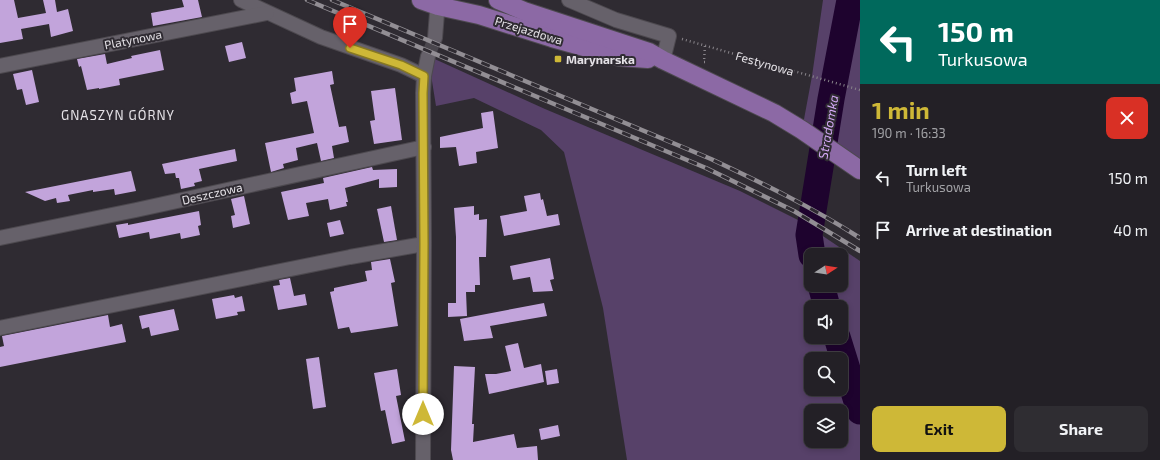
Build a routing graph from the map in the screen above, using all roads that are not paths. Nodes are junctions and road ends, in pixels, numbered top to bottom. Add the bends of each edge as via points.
1 (241, 0) edge
2 (420, 0) edge
3 (498, 0) edge
4 (569, 0) edge
5 (438, 3) edge
6 (266, 13) junction
7 (435, 38) tunnel mouth
8 (428, 56) tunnel mouth
9 (663, 60) junction
10 (0, 66) edge
11 (424, 76) junction
12 (424, 147) junction
13 (860, 170) edge
14 (0, 238) edge
15 (424, 244) junction
16 (0, 328) edge
17 (423, 460) edge

1 - 6 street
2 - 5 main road, Przejazdowa
3 - 9 main road, Przejazdowa via 649,52
4 - 9 street via 616,20 669,36
5 - 7 street
5 - 9 main road, Przejazdowa via 620,57
6 - 10 street, Platynowa
6 - 11 street
8 - 11 street
9 - 13 main road, Przejazdowa via 774,113
11 - 12 street
12 - 14 street, Deszczowa
12 - 15 street
15 - 16 street
15 - 17 street

